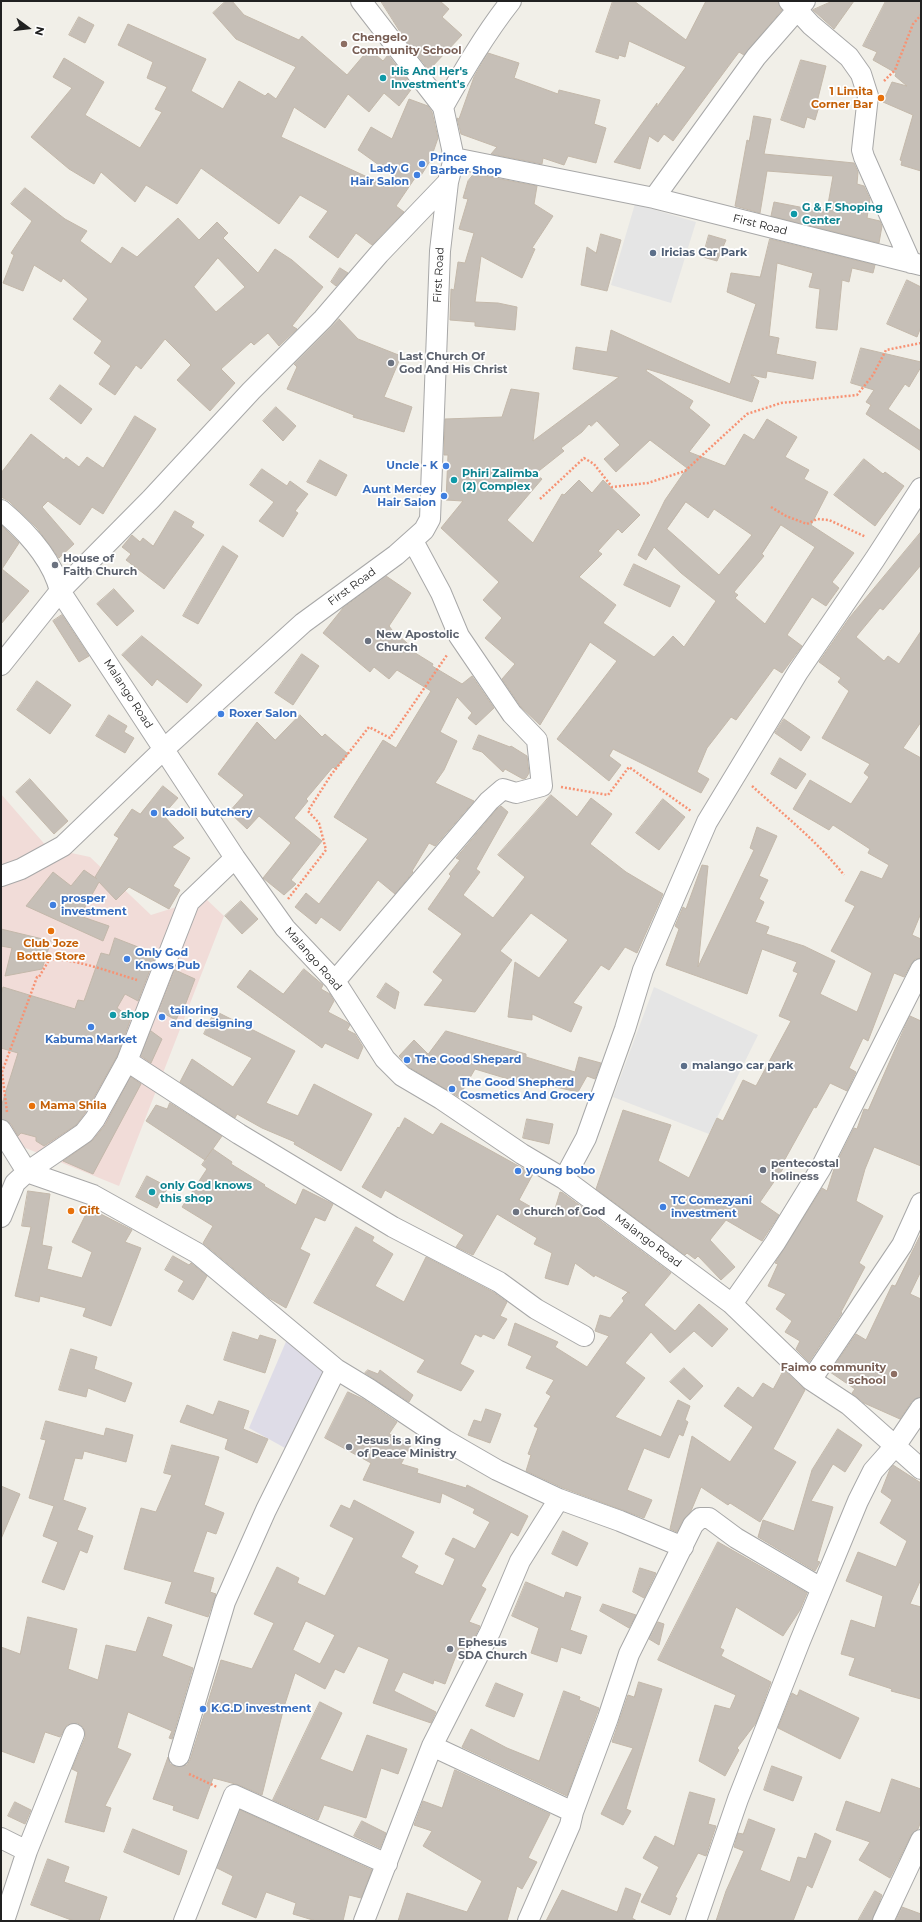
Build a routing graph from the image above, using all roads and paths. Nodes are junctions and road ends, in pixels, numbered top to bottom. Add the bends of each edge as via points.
1 (361, 1) edge
2 (511, 1) edge
3 (797, 4) edge
4 (921, 15) edge
5 (868, 96) junction
6 (443, 107) junction
7 (454, 158) junction
8 (448, 182) junction
9 (654, 198) junction
10 (916, 264) edge
11 (921, 343) edge
12 (921, 488) edge
13 (540, 499) dead end
14 (771, 507) dead end
15 (1, 510) edge
16 (413, 541) junction
17 (884, 546) junction
18 (60, 591) junction
19 (459, 636) junction
20 (1, 665) edge
21 (163, 750) junction
22 (739, 771) junction
23 (542, 786) junction
24 (708, 822) junction
25 (235, 858) junction
26 (844, 875) dead end
27 (1, 876) edge
28 (285, 928) junction
29 (921, 969) edge
30 (335, 981) junction
31 (156, 985) junction
32 (127, 1061) junction
33 (4, 1124) edge
34 (27, 1172) junction
35 (564, 1179) junction
36 (921, 1203) edge
37 (1, 1217) edge
38 (732, 1304) junction
39 (584, 1336) dead end
40 (336, 1369) junction
41 (811, 1380) junction
42 (921, 1408) edge
43 (896, 1445) junction
44 (921, 1469) edge
45 (559, 1499) junction
46 (683, 1547) junction
47 (822, 1588) junction
48 (74, 1734) dead end
49 (432, 1746) junction
50 (179, 1756) joint
51 (234, 1795) junction
52 (573, 1812) junction
53 (1, 1838) edge
54 (921, 1840) edge
55 (27, 1851) junction
56 (387, 1864) junction
57 (4, 1921) edge
58 (184, 1921) edge
59 (364, 1921) edge
60 (528, 1921) edge
61 (696, 1921) edge
62 (883, 1921) edge

1 - 6 street
2 - 6 street via 478,46
3 - 5 street via 856,66
3 - 9 street
4 - 5 path via 913,24 895,70
5 - 10 street via 862,150
6 - 7 street
7 - 8 street, First Road
7 - 9 street, First Road
8 - 16 street, First Road via 440,251 430,519
8 - 18 street via 379,254 323,319
9 - 10 street, First Road
11 - 13 path via 886,350 873,375 857,395 781,403 747,414 685,471 648,484 612,487 594,464 584,458
12 - 17 street
14 - 17 path via 807,524 817,519 829,520
15 - 18 street, Malango Road via 24,530 57,577
16 - 19 street via 441,594
16 - 21 street, First Road via 303,623
17 - 22 street via 798,672
18 - 20 street
18 - 21 street, Malango Road
19 - 23 street via 512,714 537,740
19 - 28 path via 390,738 368,727 331,775 308,811 319,823 326,850 282,907
21 - 25 street, Malango Road
21 - 27 street, First Road via 63,846 21,869
22 - 24 street
22 - 26 path via 753,787 808,835
23 - 24 path via 608,795 629,767
23 - 30 street via 516,793 503,789 490,801
24 - 35 street via 643,970 586,1138
25 - 28 street, Malango Road
25 - 31 street via 189,902
28 - 30 street, Malango Road
29 - 38 street via 821,1168 775,1243
30 - 35 street, Malango Road via 385,1059 402,1076
31 - 32 street
31 - 33 path via 85,964 56,958 49,960 39,978 37,977 2,1072
32 - 34 street via 90,1126 67,1146
32 - 39 street via 239,1134 393,1227 499,1282 536,1309
33 - 34 street
34 - 37 street via 15,1183
34 - 40 street via 93,1195 197,1253
35 - 38 street, Malango Road
36 - 41 street via 902,1245
38 - 41 street, Malango Road
40 - 45 street via 444,1440 498,1470
40 - 50 street via 266,1510 225,1602
41 - 43 street, Malango Road via 849,1405
42 - 43 street
43 - 44 street, Malango Road
43 - 47 street via 873,1471
45 - 46 street
45 - 49 street via 520,1561 490,1632
46 - 47 street via 693,1525 700,1518 709,1518 736,1538
46 - 52 street via 630,1654
47 - 61 street via 741,1792
48 - 55 street
49 - 52 street
49 - 56 street
50 - 51 path via 178,1764 184,1772
51 - 56 street
51 - 58 street
52 - 60 street via 570,1825
53 - 55 street
54 - 62 street
55 - 57 street
56 - 59 street

